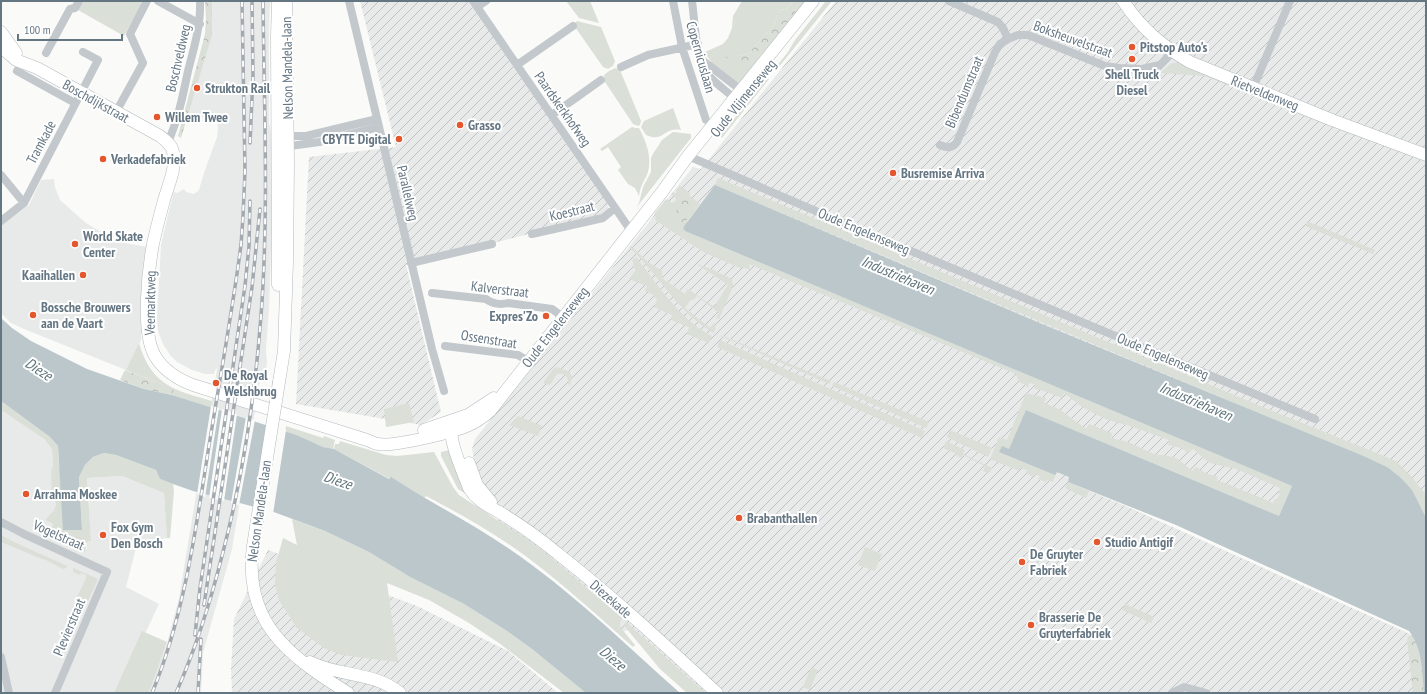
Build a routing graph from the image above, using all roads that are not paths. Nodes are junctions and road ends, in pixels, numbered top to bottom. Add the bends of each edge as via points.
1 (79, 1) edge
2 (146, 1) edge
3 (158, 1) edge
4 (200, 1) edge
5 (278, 1) edge
6 (286, 1) edge
7 (349, 1) edge
8 (486, 1) edge
9 (673, 1) edge
10 (692, 1) edge
11 (813, 1) edge
12 (821, 1) edge
13 (949, 1) edge
14 (1123, 1) edge
15 (1290, 1) edge
16 (475, 4) edge
17 (200, 24) junction
18 (573, 26) dead end
19 (1, 32) edge
20 (1008, 38) junction
21 (698, 44) junction
22 (1, 47) edge
23 (682, 47) junction
24 (1170, 51) junction
25 (83, 52) dead end
26 (46, 53) dead end
27 (23, 62) junction
28 (517, 65) junction
29 (621, 67) dead end
30 (601, 80) dead end
31 (1253, 88) junction
32 (740, 96) junction
33 (78, 98) junction
34 (116, 112) junction
35 (552, 115) junction
36 (706, 120) dead end
37 (378, 123) junction
38 (283, 141) junction
39 (168, 142) junction
40 (940, 145) dead end
41 (1426, 156) edge
42 (691, 157) junction
43 (1, 175) edge
44 (24, 203) junction
45 (615, 208) junction
46 (1, 221) edge
47 (632, 231) junction
48 (532, 234) dead end
49 (492, 244) dead end
50 (411, 263) junction
51 (432, 293) dead end
52 (563, 317) junction
53 (445, 346) dead end
54 (528, 361) junction
55 (444, 391) dead end
56 (1314, 419) dead end
57 (452, 428) junction
58 (1, 522) edge
59 (107, 572) joint
60 (292, 652) junction
61 (1, 657) edge
62 (9, 693) edge
63 (55, 693) edge
64 (348, 693) edge
65 (400, 693) edge
66 (717, 693) edge
67 (1172, 693) edge
68 (1206, 693) edge

1 - 26 street via 75,8 70,9
2 - 34 street via 130,34 143,63
3 - 17 street
4 - 17 street, Boschveldweg
5 - 38 street, Nelson Mandela-laan via 277,36
6 - 38 street, Nelson Mandela-laan
7 - 37 street, Parallelweg
8 - 16 street
9 - 23 street, Copernicuslaan
10 - 21 street, Copernicuslaan
11 - 32 street, Oude Vlijmenseweg
12 - 32 street, Oude Vlijmenseweg
13 - 20 street via 998,22
14 - 24 street, Rietveldenweg via 1148,32
15 - 31 street
16 - 28 street, Paardskerkhofweg
17 - 39 street, Boschveldweg via 181,103
18 - 28 street
19 - 27 street, Boschdijkstraat
20 - 24 street, Boksheuvelstraat via 1028,35 1105,66 1119,68 1160,66
20 - 40 street, Bibendumstraat via 995,52 957,142 950,148
21 - 23 street
21 - 32 street, Copernicuslaan via 702,60
22 - 27 street, Boschdijkstraat via 16,60
23 - 29 street via 648,55
23 - 36 street, Copernicuslaan
24 - 31 street, Rietveldenweg
25 - 33 street, Tramkade via 98,60
27 - 33 street, Boschdijkstraat
28 - 35 street, Paardskerkhofweg
30 - 35 street
31 - 41 street, Rietveldenweg
32 - 42 street, Oude Vlijmenseweg
33 - 34 street, Boschdijkstraat
33 - 44 street, Tramkade
34 - 39 street, Boschdijkstraat
35 - 45 street, Paardskerkhofweg
37 - 38 street via 318,142
37 - 50 street, Parallelweg
38 - 60 street, Nelson Mandela-laan, bridge via 278,382 253,546 252,578 257,603 270,630
39 - 57 street, Veemarktweg via 173,152 173,167 153,245 148,283 149,343 158,361 173,376 193,385 367,440
42 - 47 street, Oude Engelenseweg
42 - 56 street, Oude Engelenseweg
43 - 44 street
44 - 46 street
45 - 47 street, Paardskerkhofweg
45 - 48 street, Koestraat via 603,218
47 - 52 street, Oude Engelenseweg
49 - 50 street
50 - 55 street, Parallelweg
51 - 52 street, Kalverstraat via 552,309
52 - 54 street, Oude Engelenseweg
53 - 54 street, Ossenstraat via 518,355
54 - 57 street, Oude Engelenseweg via 505,390
57 - 66 street, Diezekade via 469,488 477,499 499,511 556,552
58 - 59 street, Vogelstraat
59 - 63 street, Plevierstraat
60 - 64 street, Nelson Mandela-laan via 320,675
60 - 65 street, Nelson Mandela-laan via 323,667 377,680
61 - 62 street
67 - 68 street via 1184,687

